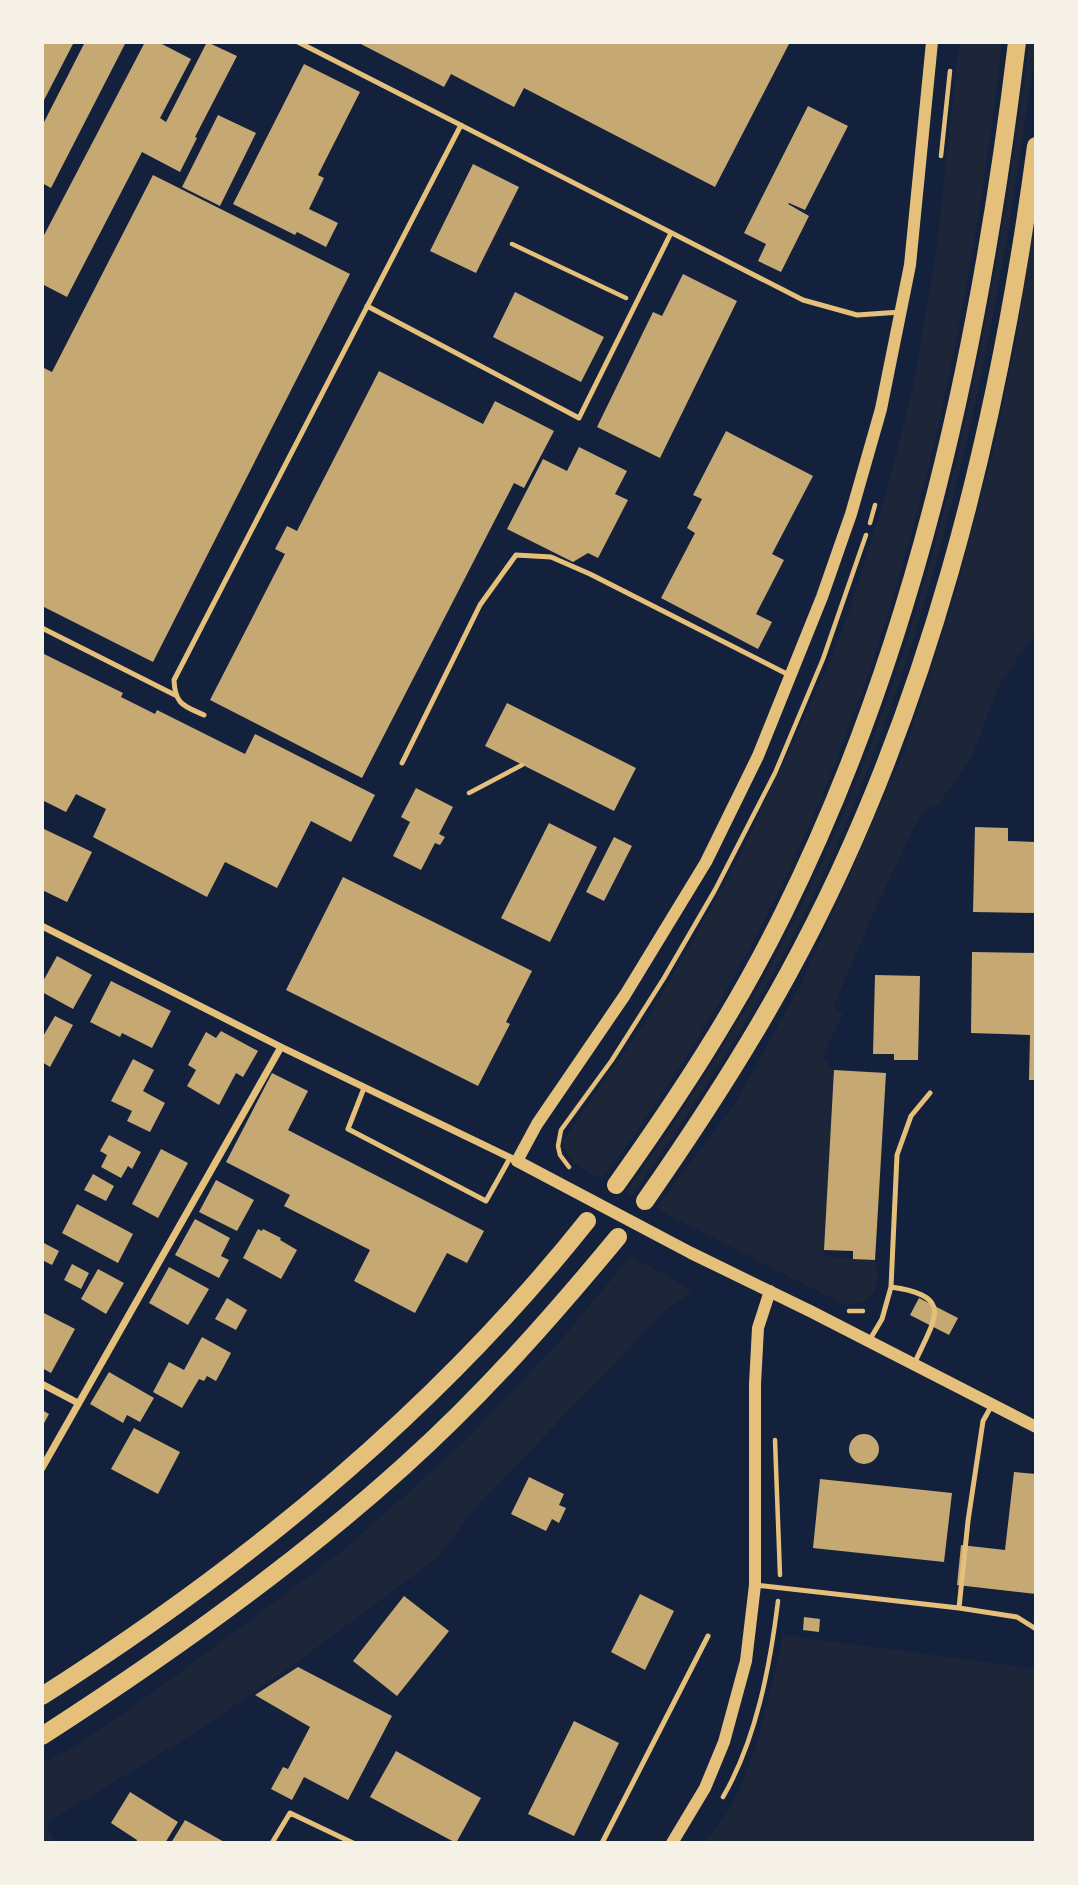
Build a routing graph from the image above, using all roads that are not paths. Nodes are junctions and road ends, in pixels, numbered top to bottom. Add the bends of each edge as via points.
1 (298, 42) edge
2 (932, 42) edge
3 (1017, 42) edge
4 (461, 125) junction
5 (1036, 146) edge
6 (671, 233) junction
7 (368, 306) junction
8 (901, 312) junction
9 (42, 628) edge
10 (792, 676) junction
11 (175, 695) junction
12 (204, 715) dead end
13 (402, 763) dead end
14 (42, 926) edge
15 (281, 1047) junction
16 (364, 1088) junction
17 (930, 1093) dead end
18 (514, 1159) junction
19 (616, 1185) dead end
20 (645, 1201) dead end
21 (587, 1221) dead end
22 (618, 1237) dead end
23 (891, 1287) junction
24 (770, 1291) junction
25 (869, 1342) junction
26 (914, 1365) junction
27 (42, 1384) edge
28 (78, 1403) junction
29 (992, 1405) junction
30 (1036, 1427) edge
31 (42, 1468) edge
32 (755, 1585) junction
33 (959, 1608) junction
34 (1036, 1629) edge
35 (708, 1636) dead end
36 (42, 1696) edge
37 (42, 1736) edge
38 (272, 1843) edge
39 (353, 1843) edge
40 (602, 1843) edge
41 (672, 1843) edge

1 - 4 lane
2 - 8 street via 911,265
3 - 19 highway via 990,235 956,411 925,537 883,674 784,913 687,1082
4 - 6 lane
4 - 7 lane
5 - 20 highway via 1013,296 975,475 937,613 895,735 855,836 789,973 724,1084
6 - 7 lane via 579,418
6 - 8 lane via 803,300 857,316
7 - 11 lane via 174,680
8 - 10 street via 881,410 851,514
9 - 11 lane
10 - 13 lane via 590,574 551,557 516,555 480,605
10 - 18 street via 706,862 625,995
11 - 12 lane via 182,705
14 - 15 street
15 - 16 street
15 - 28 street
16 - 18 street
16 - 18 lane via 348,1129 486,1201
17 - 23 lane via 911,1116 897,1156
18 - 24 street
21 - 36 highway via 487,1337 341,1477 188,1598
22 - 37 highway via 497,1375 404,1466 237,1602
23 - 25 lane via 882,1319
23 - 26 lane via 911,1290 934,1304 936,1317
24 - 25 street
24 - 32 street via 758,1328 755,1384
25 - 26 street
26 - 29 street
27 - 28 street
28 - 31 street
29 - 30 street
29 - 33 lane via 983,1422
32 - 33 lane
32 - 41 street via 746,1661 724,1742 705,1788
33 - 34 lane via 1017,1617
35 - 40 lane
38 - 39 lane via 290,1813

